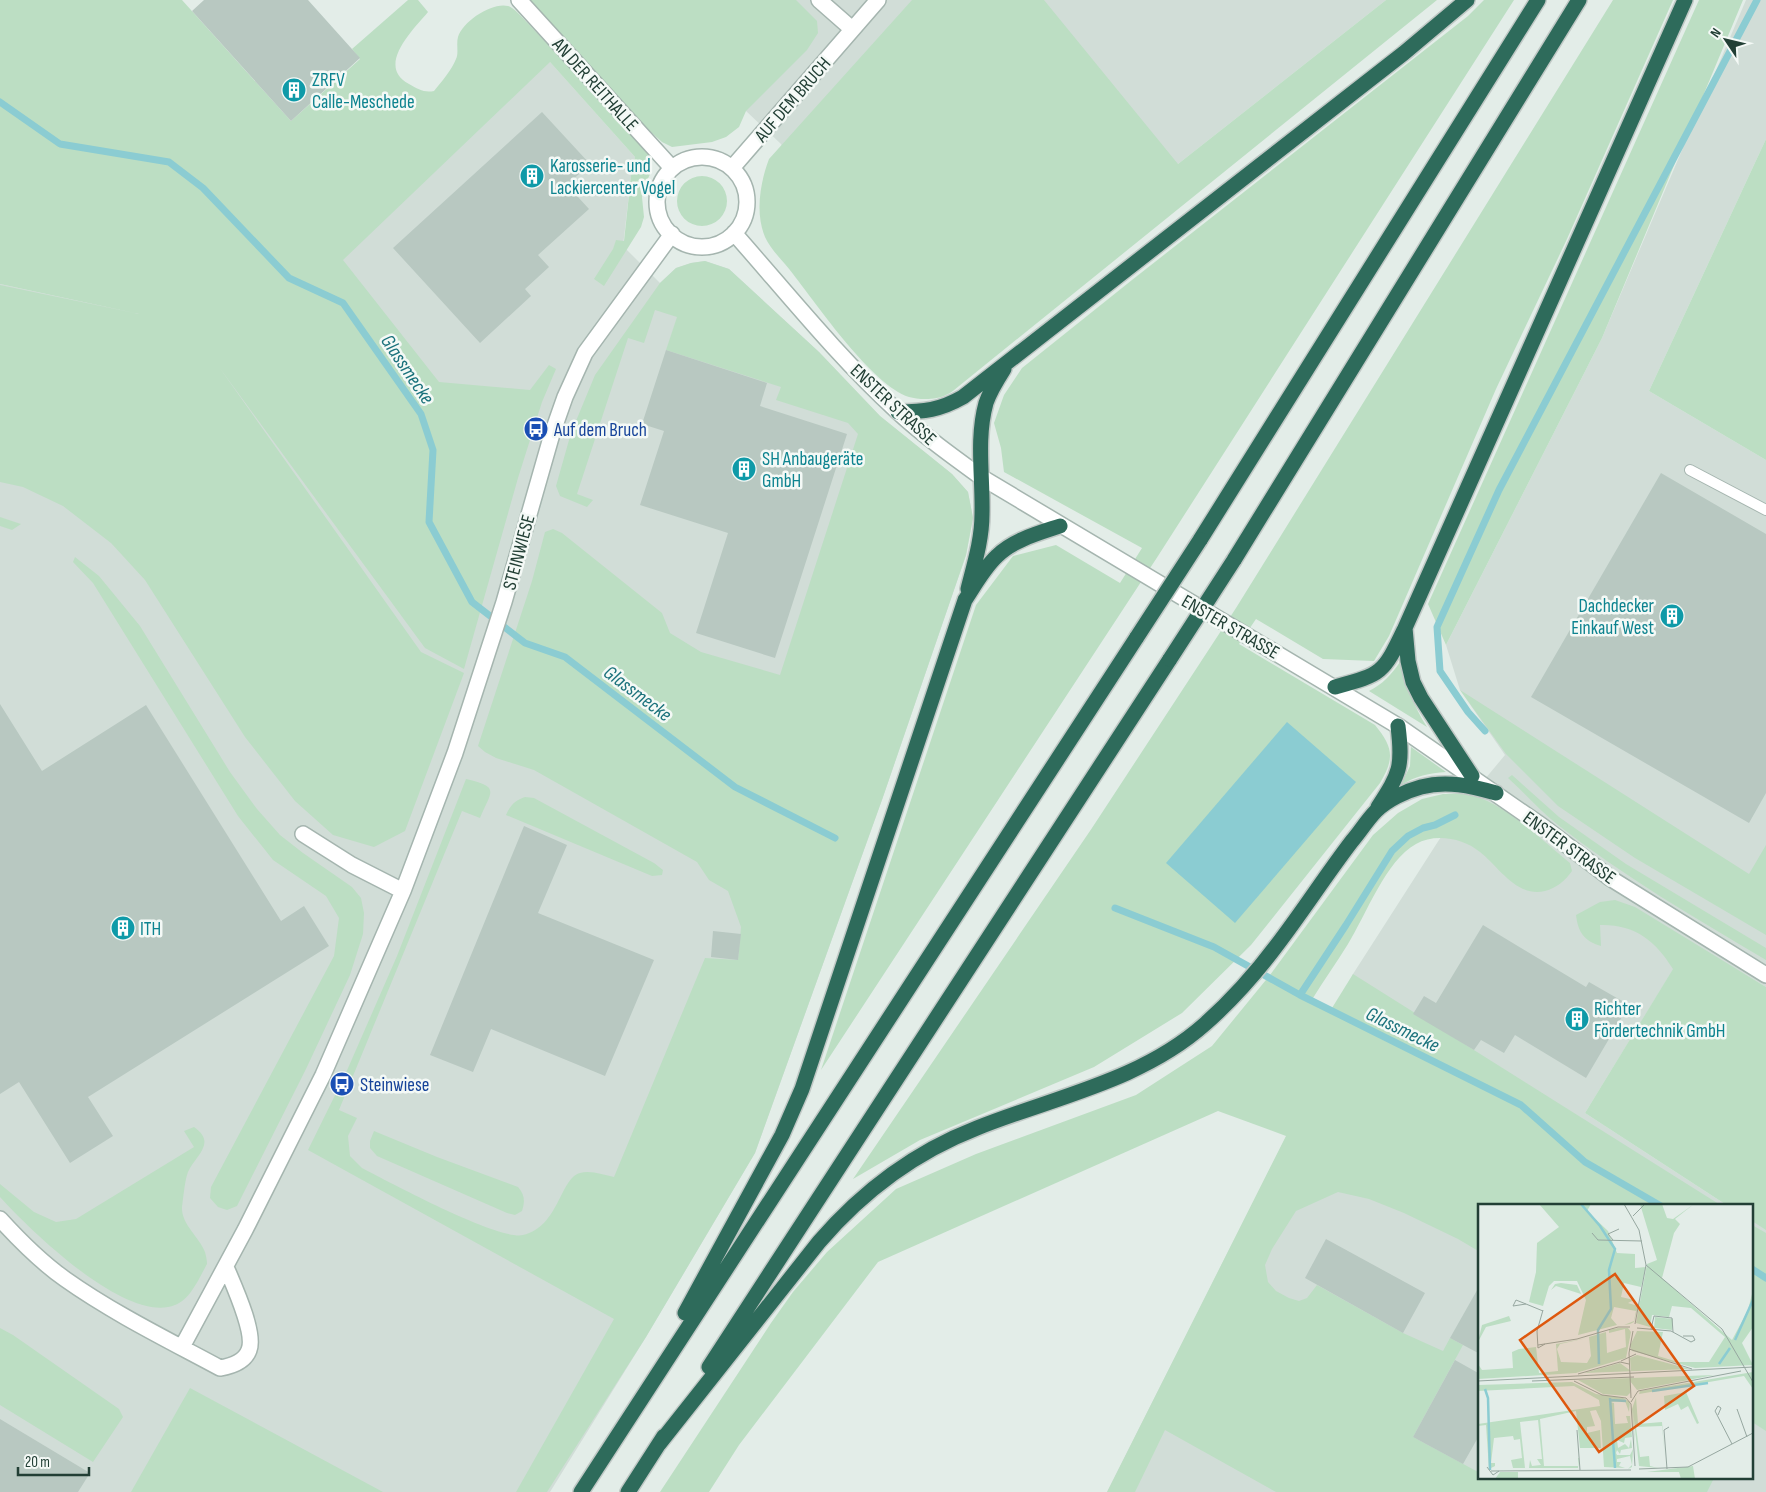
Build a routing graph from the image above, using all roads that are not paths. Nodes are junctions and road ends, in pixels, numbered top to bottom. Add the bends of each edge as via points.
1 (519, 0) edge
2 (819, 0) edge
3 (878, 0) edge
4 (1467, 0) edge
5 (1538, 0) edge
6 (1579, 0) edge
7 (1685, 0) edge
8 (852, 29) junction
9 (672, 168) junction
10 (732, 168) junction
11 (734, 233) junction
12 (672, 234) junction
13 (1008, 361) junction
14 (898, 412) junction
15 (1690, 470) dead end
16 (981, 477) junction
17 (1766, 510) edge
18 (1060, 526) junction
19 (965, 600) junction
20 (1405, 628) junction
21 (1336, 688) junction
22 (1398, 726) junction
23 (1472, 776) junction
24 (1496, 793) junction
25 (1376, 811) junction
26 (303, 834) dead end
27 (403, 891) junction
28 (1766, 975) edge
29 (0, 1219) edge
30 (226, 1267) junction
31 (182, 1348) junction
32 (629, 1416) junction
33 (659, 1444) junction
34 (581, 1492) edge
35 (628, 1492) edge

1 - 9 street, AN DER REITHALLE
2 - 8 street
3 - 8 street, AUF DEM BRUCH
4 - 13 highway via 1404,53
5 - 32 highway, bridge via 1200,540
6 - 33 highway, bridge via 1234,560
7 - 20 highway
8 - 10 street, AUF DEM BRUCH
9 - 10 street via 692,158 706,157 720,160
9 - 12 street via 661,184 657,198 659,213
10 - 11 street via 746,191 747,205 743,220
11 - 12 street via 721,242 706,246 690,245
11 - 14 street, ENSTER STRASSE via 833,347
12 - 27 street, STEINWIESE via 584,353 577,368 552,434 504,602 455,753
13 - 14 highway via 949,405 924,412
13 - 16 highway via 986,403 980,447
14 - 16 street, ENSTER STRASSE via 937,446
15 - 17 lane
16 - 18 street, ENSTER STRASSE
16 - 19 highway via 980,543
18 - 19 highway via 1029,537 997,555
18 - 21 street, ENSTER STRASSE
19 - 32 highway via 802,1090 782,1135
20 - 21 highway via 1388,662 1375,675
20 - 23 highway via 1413,682
21 - 22 street, ENSTER STRASSE
22 - 23 street, ENSTER STRASSE
22 - 25 highway via 1400,766
23 - 24 street, ENSTER STRASSE
24 - 25 highway via 1457,784 1432,785 1408,792
24 - 28 street, ENSTER STRASSE via 1610,878
25 - 33 highway via 1276,946 1204,1024 1153,1060 1084,1091 954,1138 897,1170 874,1188 819,1242
26 - 27 street via 352,865
27 - 30 street, STEINWIESE via 323,1075
29 - 31 street via 64,1278
30 - 31 street, STEINWIESE
30 - 31 street via 247,1322 251,1337 249,1350 232,1366 220,1368
32 - 34 highway
33 - 35 highway

